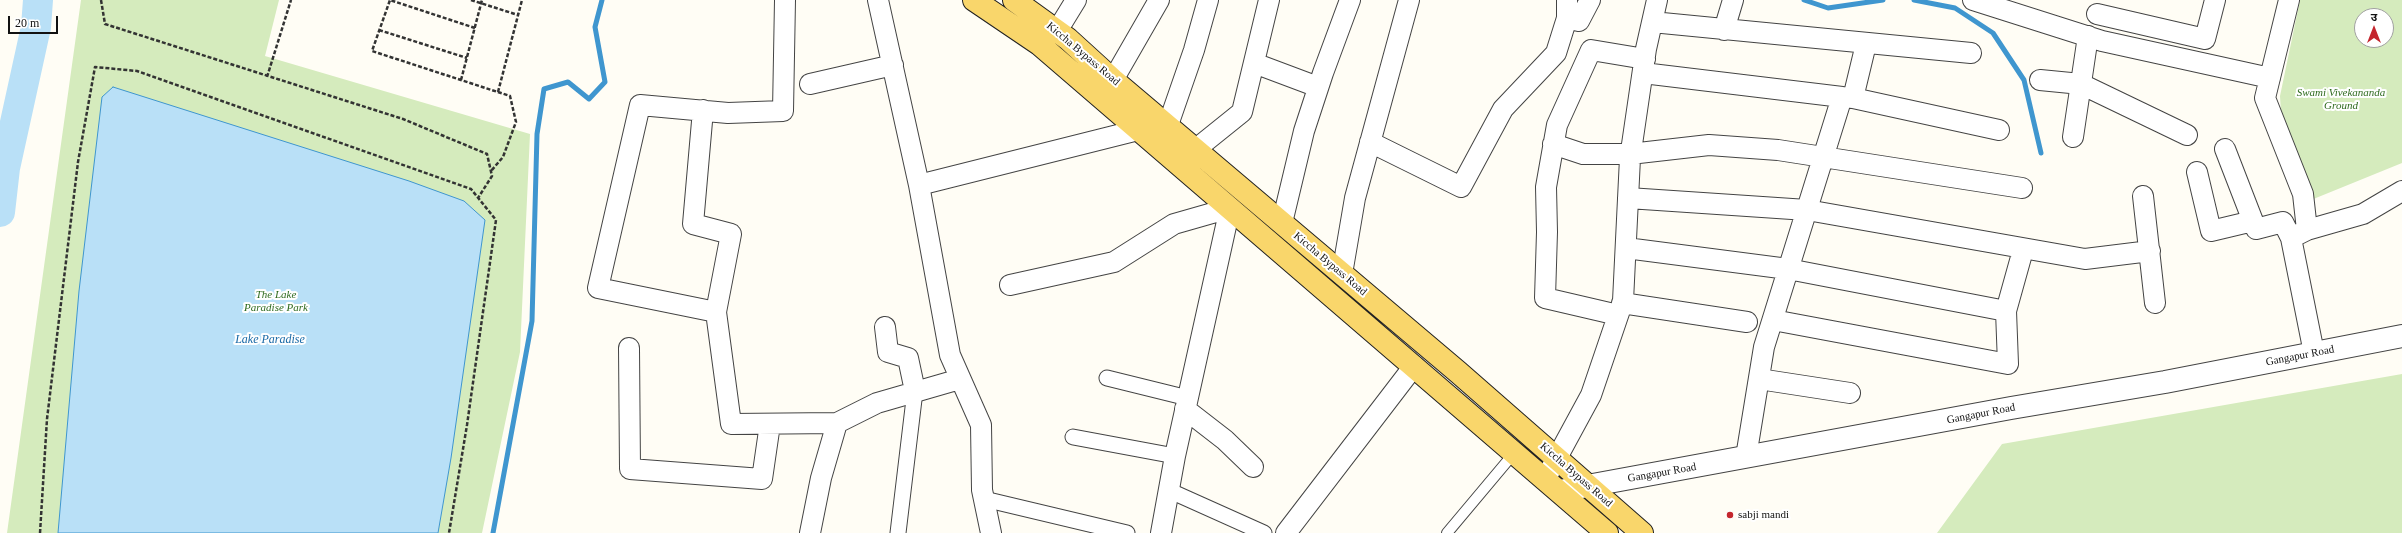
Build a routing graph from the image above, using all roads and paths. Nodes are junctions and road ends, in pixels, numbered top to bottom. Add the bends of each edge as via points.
1 (102, 0) edge
2 (291, 0) edge
3 (470, 0) edge
4 (482, 0) edge
5 (522, 0) edge
6 (785, 0) edge
7 (878, 0) edge
8 (975, 0) edge
9 (1014, 0) edge
10 (1076, 0) edge
11 (1159, 0) edge
12 (1208, 0) edge
13 (1269, 0) edge
14 (1350, 0) edge
15 (1590, 0) edge
16 (1657, 0) edge
17 (1733, 0) edge
18 (1973, 0) edge
19 (2215, 0) edge
20 (2289, 0) edge
21 (1405, 2) edge
22 (481, 5) junction
23 (2098, 7) edge
24 (1567, 9) edge
25 (518, 15) junction
26 (1652, 22) junction
27 (475, 28) junction
28 (379, 30) junction
29 (1724, 30) junction
30 (1057, 31) junction
31 (2090, 37) junction
32 (1866, 44) junction
33 (1971, 53) dead end
34 (467, 58) junction
35 (1254, 63) junction
36 (892, 65) junction
37 (1644, 66) junction
38 (267, 77) junction
39 (2270, 78) junction
40 (461, 80) junction
41 (1113, 80) junction
42 (2040, 80) dead end
43 (810, 84) dead end
44 (2081, 84) junction
45 (1318, 87) junction
46 (498, 92) junction
47 (1848, 97) junction
48 (703, 110) junction
49 (1168, 126) junction
50 (1138, 130) junction
51 (1999, 130) dead end
52 (2187, 135) dead end
53 (2073, 137) dead end
54 (1370, 142) junction
55 (1553, 144) junction
56 (2225, 149) dead end
57 (1196, 150) junction
58 (1630, 154) junction
59 (1824, 156) junction
60 (491, 172) junction
61 (2197, 172) dead end
62 (919, 185) junction
63 (2022, 188) dead end
64 (1245, 191) junction
65 (2402, 191) edge
66 (2143, 196) dead end
67 (478, 198) junction
68 (1628, 198) junction
69 (1230, 208) junction
70 (1807, 210) junction
71 (2253, 221) junction
72 (1282, 223) junction
73 (2299, 234) junction
74 (1626, 248) junction
75 (2023, 250) junction
76 (2150, 251) junction
77 (1788, 269) junction
78 (1342, 274) junction
79 (1010, 285) dead end
80 (1326, 290) junction
81 (2154, 304) dead end
82 (1620, 310) junction
83 (2006, 311) junction
84 (716, 312) junction
85 (1773, 320) junction
86 (1747, 322) dead end
87 (885, 327) dead end
88 (2402, 336) edge
89 (629, 348) dead end
90 (2314, 353) junction
91 (1414, 366) junction
92 (1107, 378) dead end
93 (960, 379) junction
94 (1759, 380) junction
95 (915, 392) junction
96 (1850, 393) dead end
97 (1187, 404) junction
98 (837, 423) junction
99 (770, 424) junction
100 (1531, 435) junction
101 (1073, 437) dead end
102 (1515, 452) junction
103 (1175, 456) junction
104 (1746, 457) junction
105 (1558, 458) junction
106 (1253, 467) dead end
107 (1553, 485) junction
108 (1590, 486) junction
109 (1168, 490) junction
110 (984, 499) junction
111 (1617, 525) edge
112 (40, 533) edge
113 (449, 533) edge
114 (810, 533) edge
115 (898, 533) edge
116 (991, 533) edge
117 (1127, 533) edge
118 (1161, 533) edge
119 (1264, 533) edge
120 (1286, 533) edge
121 (1447, 533) edge
122 (1607, 533) edge
123 (1642, 533) edge

1 - 38 path via 105,24
2 - 38 path
3 - 22 path
4 - 22 path
5 - 25 path
6 - 48 street via 783,111 728,113
7 - 36 street
8 - 50 main road via 1040,44
9 - 30 main road, Kiccha Bypass Road
10 - 30 street
11 - 41 street
12 - 49 street
13 - 35 street
14 - 45 street
15 - 24 street via 1579,21
16 - 26 street
17 - 29 street
18 - 31 street
19 - 23 street via 2205,39
20 - 39 street
21 - 54 street
22 - 25 path
22 - 27 path
23 - 31 street
24 - 54 street via 1556,53 1503,109 1461,187
25 - 46 path
26 - 29 street
26 - 37 street
27 - 28 path via 390,0
27 - 34 path
28 - 34 path
28 - 40 path via 372,51
29 - 32 street
30 - 41 main road, Kiccha Bypass Road
31 - 39 street
31 - 44 street
32 - 33 street
32 - 47 street
34 - 40 path
35 - 45 street
35 - 57 street via 1242,112
36 - 43 street
36 - 62 street
37 - 47 street
37 - 55 street via 1591,50 1557,125
37 - 58 street
38 - 60 path via 403,119 487,154
39 - 73 street via 2265,98 2303,194
40 - 46 path
41 - 49 main road, Kiccha Bypass Road
42 - 44 street
44 - 52 street
44 - 53 street
45 - 72 street via 1304,131
46 - 60 path via 510,96 516,122 503,157
47 - 51 street
47 - 59 street
48 - 84 street via 692,224 731,234
48 - 84 street via 640,105 598,288
49 - 57 main road, Kiccha Bypass Road
50 - 62 street
50 - 69 main road
54 - 78 street via 1356,198
55 - 58 street via 1583,154
55 - 82 street via 1546,187 1545,298
56 - 71 street
57 - 64 main road, Kiccha Bypass Road
58 - 59 street via 1709,145
58 - 68 street
59 - 63 street
59 - 70 street
60 - 67 path via 492,176
61 - 71 street via 2211,231
62 - 93 street via 950,355
64 - 69 main road
64 - 72 main road, Kiccha Bypass Road
65 - 73 street via 2363,214
66 - 76 street
67 - 112 path via 471,189 138,71 96,67 78,162 47,419
67 - 113 path via 496,220
68 - 70 street
68 - 74 street
69 - 79 street via 1174,224 1114,262
69 - 80 main road
69 - 97 street
70 - 75 street
70 - 77 street
71 - 73 street via 2256,229 2283,222
72 - 78 main road, Kiccha Bypass Road
73 - 90 street
74 - 77 street
74 - 82 street
75 - 76 street via 2086,259
75 - 83 street
76 - 81 street
77 - 83 street
77 - 85 street
78 - 80 main road
78 - 100 main road, Kiccha Bypass Road
80 - 91 main road
82 - 86 street
82 - 105 street via 1591,394
83 - 85 street via 2008,364
84 - 99 street via 731,424
85 - 94 street via 1764,347
87 - 95 street via 888,352 908,358
88 - 90 street, Gangapur Road
89 - 99 street via 630,469 762,479
90 - 104 street, Gangapur Road
91 - 102 main road
91 - 120 street
92 - 97 street
93 - 95 street
93 - 110 street via 981,425
94 - 96 street
94 - 104 street
95 - 98 street via 877,403
95 - 115 street
97 - 103 street
97 - 106 street
98 - 99 street
98 - 114 street via 821,478
100 - 102 main road
100 - 105 main road, Kiccha Bypass Road
101 - 103 street
102 - 107 main road
102 - 121 lane
103 - 109 street
104 - 108 street, Gangapur Road
105 - 107 street
105 - 108 main road, Kiccha Bypass Road
107 - 108 street, Gangapur Road
107 - 122 main road
108 - 111 main road, Kiccha Bypass Road
109 - 118 street
109 - 119 street
110 - 116 street
110 - 117 street
111 - 123 main road, Kiccha Bypass Road

